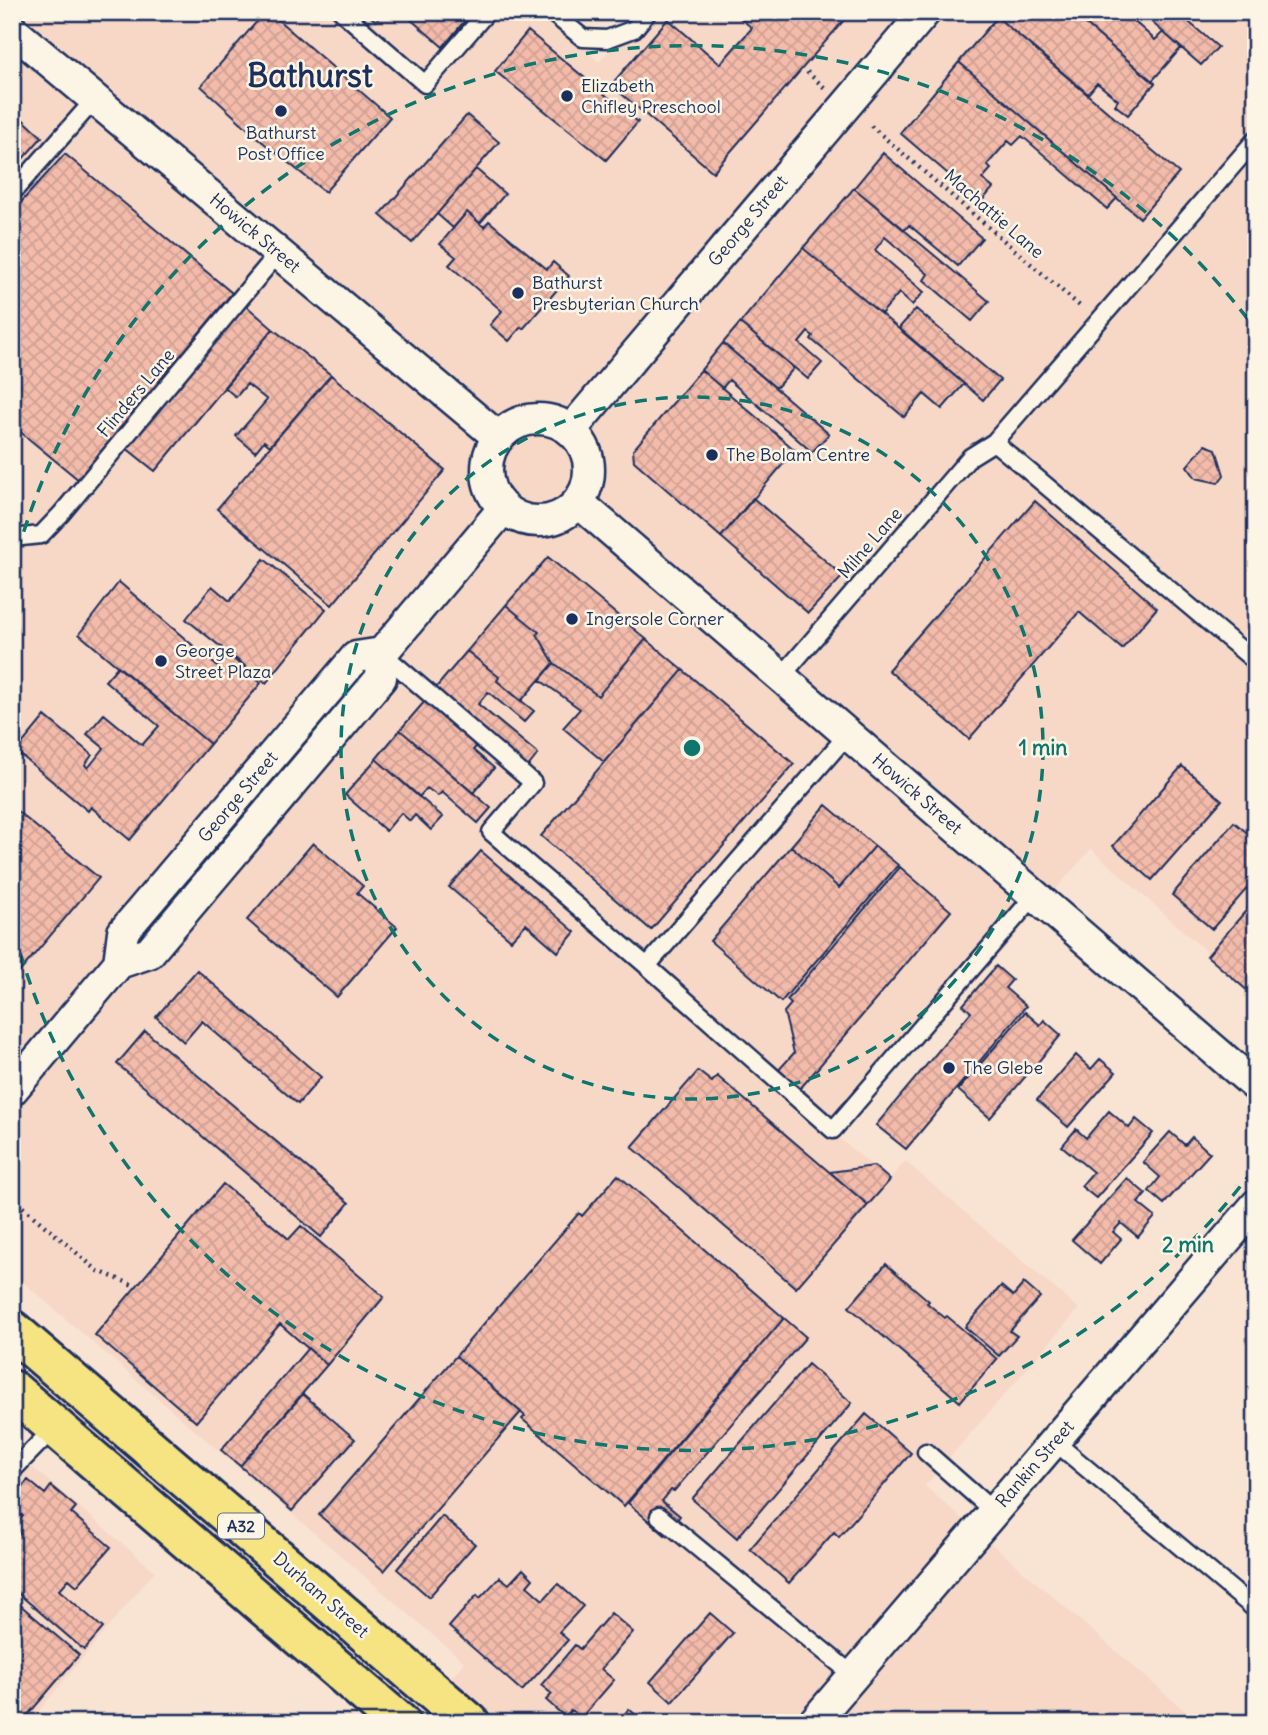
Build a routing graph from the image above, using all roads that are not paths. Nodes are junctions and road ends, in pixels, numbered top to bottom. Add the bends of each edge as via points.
1 (342, 12) edge
2 (487, 12) edge
3 (551, 12) edge
4 (648, 12) edge
5 (925, 12) edge
6 (12, 30) edge
7 (95, 99) junction
8 (1256, 139) edge
9 (12, 193) edge
10 (279, 252) junction
11 (571, 430) junction
12 (498, 437) junction
13 (993, 442) junction
14 (578, 502) junction
15 (503, 509) junction
16 (12, 538) edge
17 (382, 653) junction
18 (1256, 662) edge
19 (781, 677) junction
20 (848, 734) junction
21 (1035, 895) junction
22 (647, 966) junction
23 (1256, 1086) edge
24 (12, 1090) edge
25 (1256, 1205) edge
26 (12, 1330) edge
27 (12, 1390) edge
28 (55, 1427) junction
29 (1055, 1442) junction
30 (926, 1452) dead end
31 (12, 1471) edge
32 (993, 1511) junction
33 (659, 1516) dead end
34 (1256, 1610) edge
35 (853, 1675) junction
36 (400, 1723) edge
37 (470, 1723) edge
38 (813, 1723) edge

1 - 2 lane via 425,85
3 - 4 lane via 583,38 607,39 634,29
5 - 11 street, George Street
6 - 7 street, Howick Street
7 - 9 lane
7 - 10 street, Howick Street
8 - 13 lane, Milne Lane
10 - 12 street, Howick Street
10 - 16 lane, Flinders Lane via 61,514 41,535
11 - 12 street via 557,422 525,420
11 - 14 street via 588,457 586,488
12 - 15 street via 486,466 487,482
13 - 18 lane
13 - 19 lane, Milne Lane via 970,457
14 - 15 street via 551,520 534,522
14 - 19 street, Howick Street
15 - 17 street, George Street
17 - 22 lane via 534,783 491,832
17 - 24 street, George Street via 381,678 149,953 119,963
19 - 20 street, Howick Street
20 - 21 street, Howick Street
20 - 22 lane
21 - 22 lane via 833,1130
21 - 23 street, Howick Street
25 - 29 street, Rankin Street
26 - 37 highway, Durham Street / A32
27 - 28 highway, A32
28 - 31 lane
28 - 36 highway, A32
29 - 32 street, Rankin Street
29 - 34 lane
30 - 32 lane
32 - 35 street, Rankin Street
33 - 35 lane
35 - 38 street, Rankin Street

